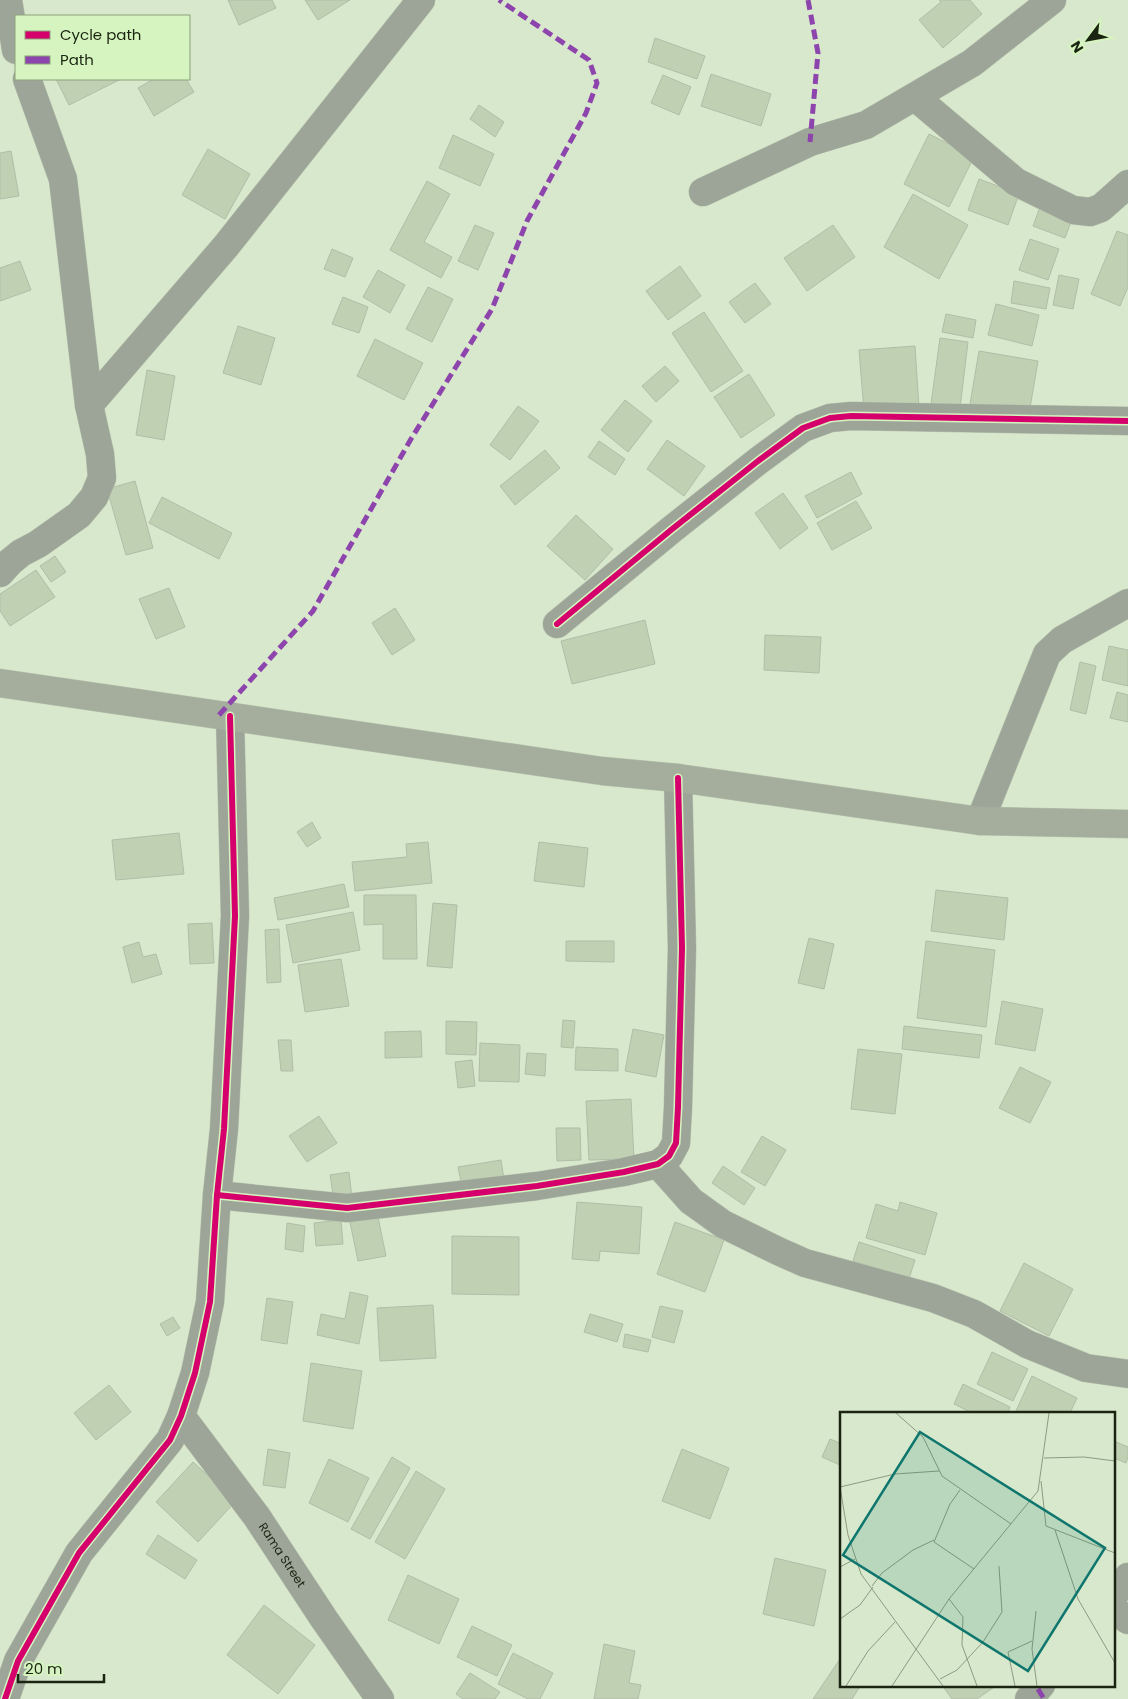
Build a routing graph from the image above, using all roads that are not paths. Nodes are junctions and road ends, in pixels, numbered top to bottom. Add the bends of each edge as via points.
1 (8, 0) edge
2 (421, 0) edge
3 (1052, 0) edge
4 (15, 44) edge
5 (27, 80) edge
6 (915, 97) junction
7 (1128, 184) edge
8 (704, 192) dead end
9 (89, 405) junction
10 (1128, 421) edge
11 (0, 573) edge
12 (1128, 603) edge
13 (557, 624) dead end
14 (0, 682) edge
15 (230, 716) junction
16 (678, 778) junction
17 (980, 821) junction
18 (1128, 824) edge
19 (658, 1164) junction
20 (217, 1195) junction
21 (1128, 1374) edge
22 (182, 1416) junction
23 (1128, 1577) edge
24 (1116, 1592) edge
25 (1116, 1611) edge
26 (1128, 1620) edge
27 (1040, 1686) edge
28 (5, 1699) edge
29 (380, 1699) edge
30 (1029, 1699) edge

1 - 4 street
2 - 9 street via 226,246
3 - 6 street via 972,63
5 - 9 street via 63,179
6 - 7 street via 1016,182 1073,210 1090,212 1101,208
6 - 8 street via 866,125 810,142
9 - 11 street via 102,478 94,497 79,515 21,553
10 - 13 street via 830,418 803,428 758,461
12 - 17 street via 1062,640 1047,654
14 - 15 main road
15 - 16 main road via 602,771
15 - 20 street via 235,916 224,1129
16 - 17 main road
16 - 19 street via 682,948 678,1107 676,1143 669,1156
17 - 18 main road
19 - 20 street via 537,1186 347,1208
19 - 21 street via 691,1201 723,1224 778,1252 805,1263 932,1298 974,1314 1027,1344 1086,1368
20 - 22 street via 210,1302
22 - 28 street via 170,1440 79,1553 18,1661
22 - 29 street, Rama Street
23 - 24 street
25 - 26 street
27 - 30 street

